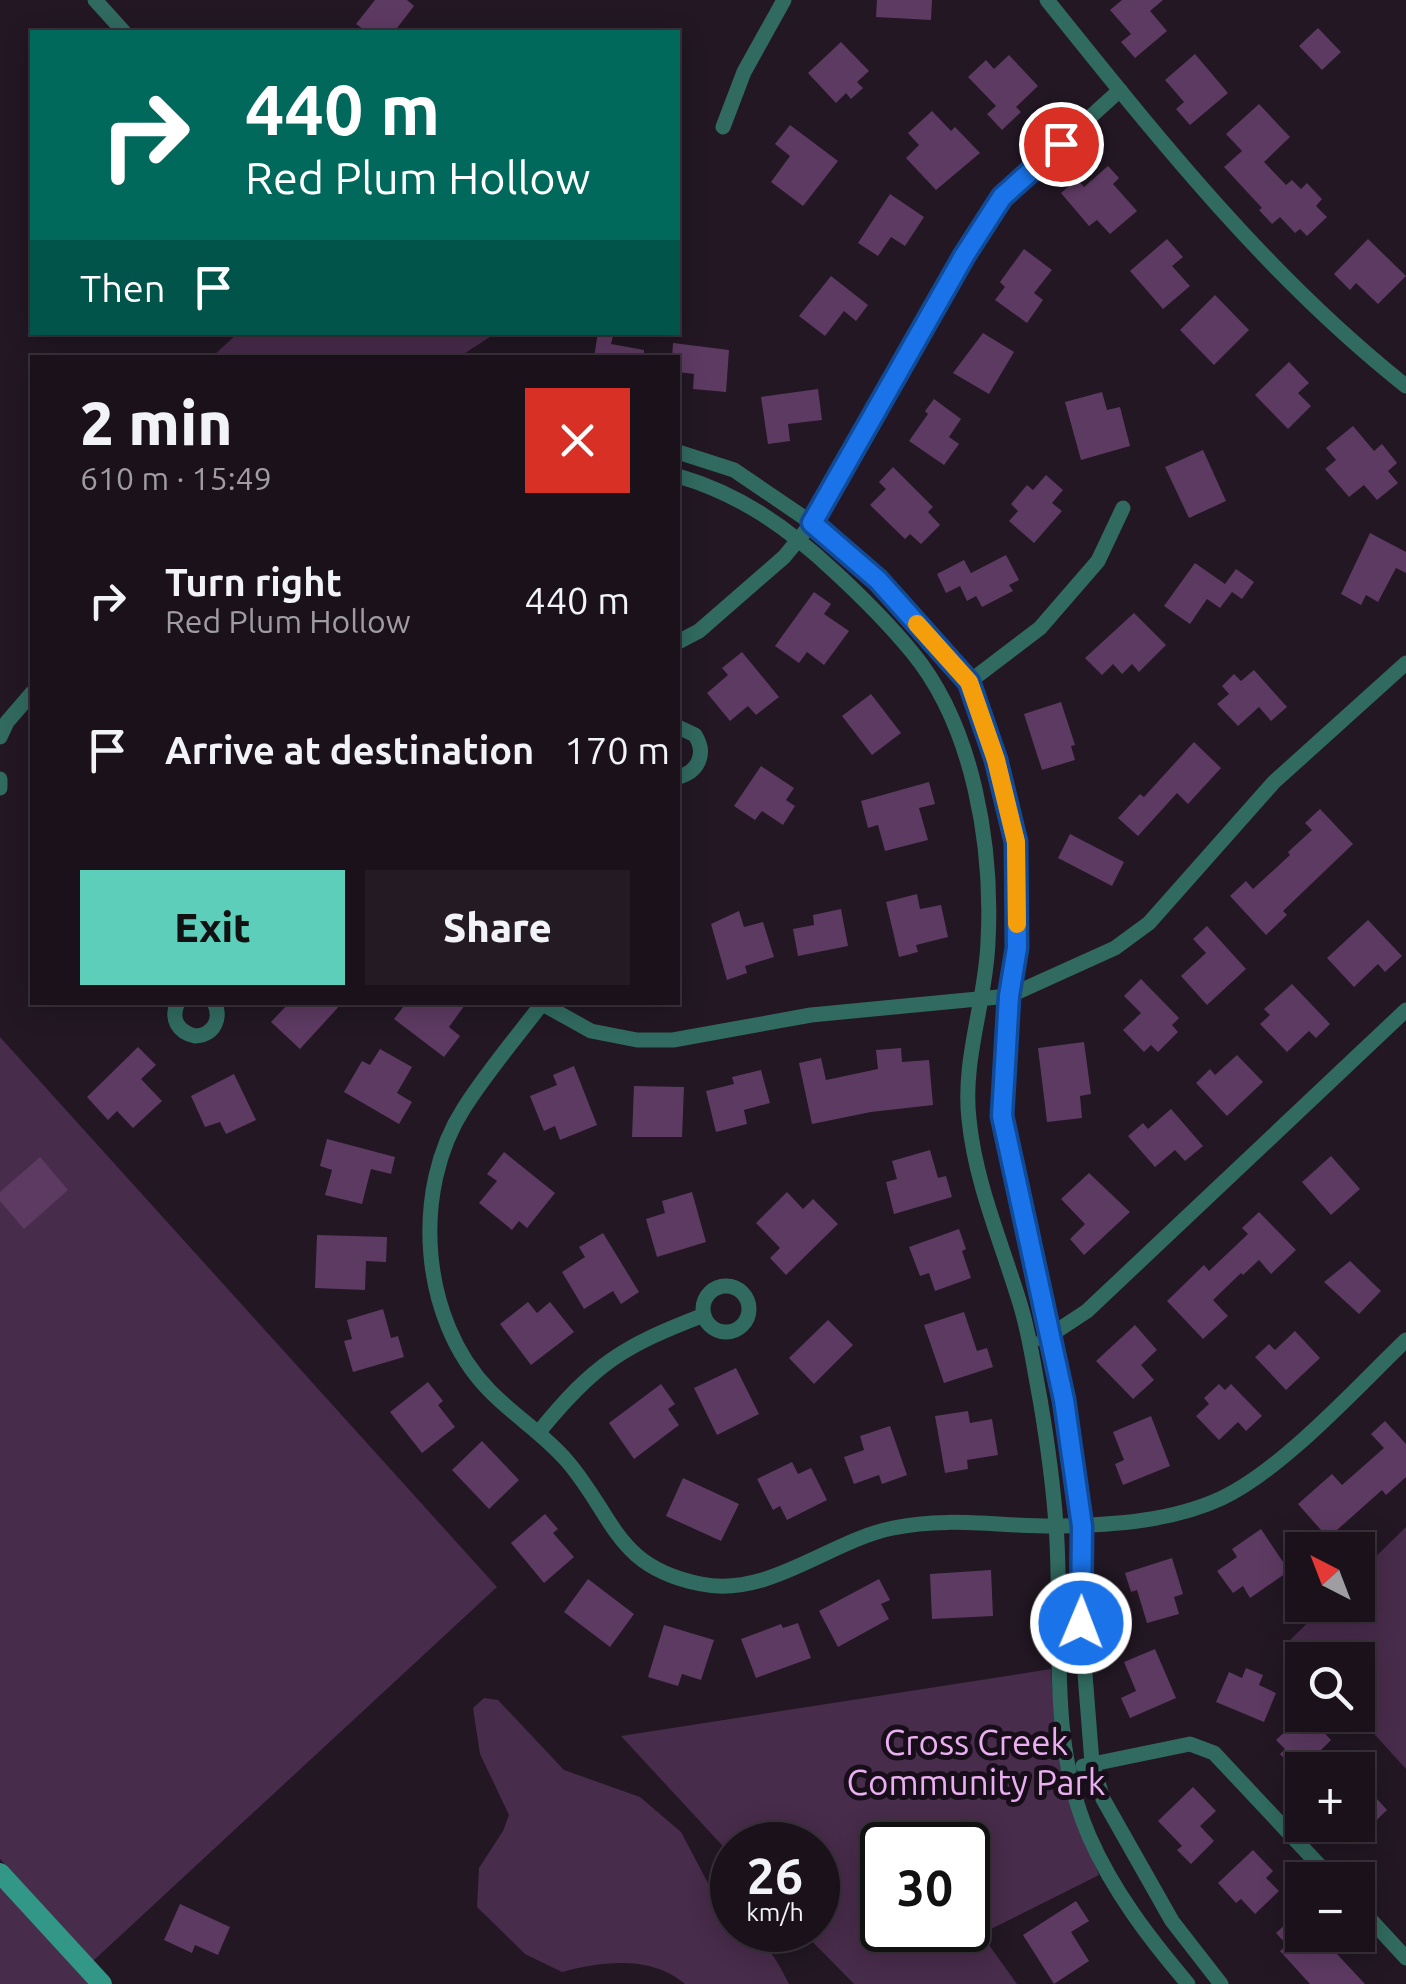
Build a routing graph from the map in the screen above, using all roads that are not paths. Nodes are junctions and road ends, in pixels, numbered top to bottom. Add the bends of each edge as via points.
1 (95, 0) edge
2 (784, 0) edge
3 (1047, 0) edge
4 (122, 30) edge
5 (1120, 90) junction
6 (723, 127) dead end
7 (1406, 386) edge
8 (680, 453) edge
9 (680, 477) edge
10 (1124, 508) dead end
11 (812, 523) junction
12 (798, 538) junction
13 (680, 641) edge
14 (1406, 663) edge
15 (969, 682) junction
16 (30, 695) edge
17 (680, 728) edge
18 (0, 737) edge
19 (680, 776) edge
20 (0, 779) edge
21 (0, 788) edge
22 (1009, 996) junction
23 (980, 1001) junction
24 (178, 1005) edge
25 (215, 1005) edge
26 (539, 1005) edge
27 (542, 1005) edge
28 (1406, 1010) edge
29 (704, 1314) dead end
30 (1051, 1338) junction
31 (1406, 1340) edge
32 (1030, 1345) junction
33 (539, 1432) junction
34 (1056, 1526) junction
35 (1082, 1526) junction
36 (1092, 1763) junction
37 (1069, 1770) junction
38 (1316, 1862) edge
39 (0, 1873) edge
40 (1375, 1924) edge
41 (1406, 1958) edge
42 (102, 1984) edge
43 (1188, 1984) edge
44 (1221, 1984) edge

1 - 4 street
2 - 6 street
3 - 5 street
5 - 7 street via 1239,232
5 - 11 street via 1002,197
8 - 11 street via 734,470
9 - 12 street via 743,502
10 - 15 street via 1098,561 1040,628
11 - 12 street
11 - 15 street via 878,580
12 - 13 street via 699,632
12 - 23 street via 914,654 966,756 986,844 988,943
14 - 22 street via 1274,782 1148,923 1115,948
15 - 22 street via 1016,842 1017,948
16 - 18 street
17 - 19 street via 690,730 701,750 693,770
20 - 21 street
22 - 23 street
22 - 30 street via 1002,1116
23 - 27 street via 811,1015 717,1034 637,1040 591,1031
23 - 32 street via 969,1121
24 - 25 street via 180,1030 195,1036 216,1024
26 - 33 street via 462,1110 439,1162 431,1212 431,1264 451,1336 488,1389
28 - 30 street
29 - 33 street via 609,1359 576,1386
30 - 32 street
30 - 35 street
31 - 35 street via 1314,1428 1220,1499 1150,1520
32 - 34 street
33 - 34 street via 586,1483 624,1547 672,1577 700,1584 747,1584 861,1535 932,1521
34 - 35 street
34 - 37 street via 1061,1727
35 - 36 street via 1081,1623
36 - 37 street
36 - 38 street via 1190,1744 1214,1753
36 - 44 street via 1103,1799 1172,1921
37 - 43 street via 1109,1876
39 - 42 street
40 - 41 street

